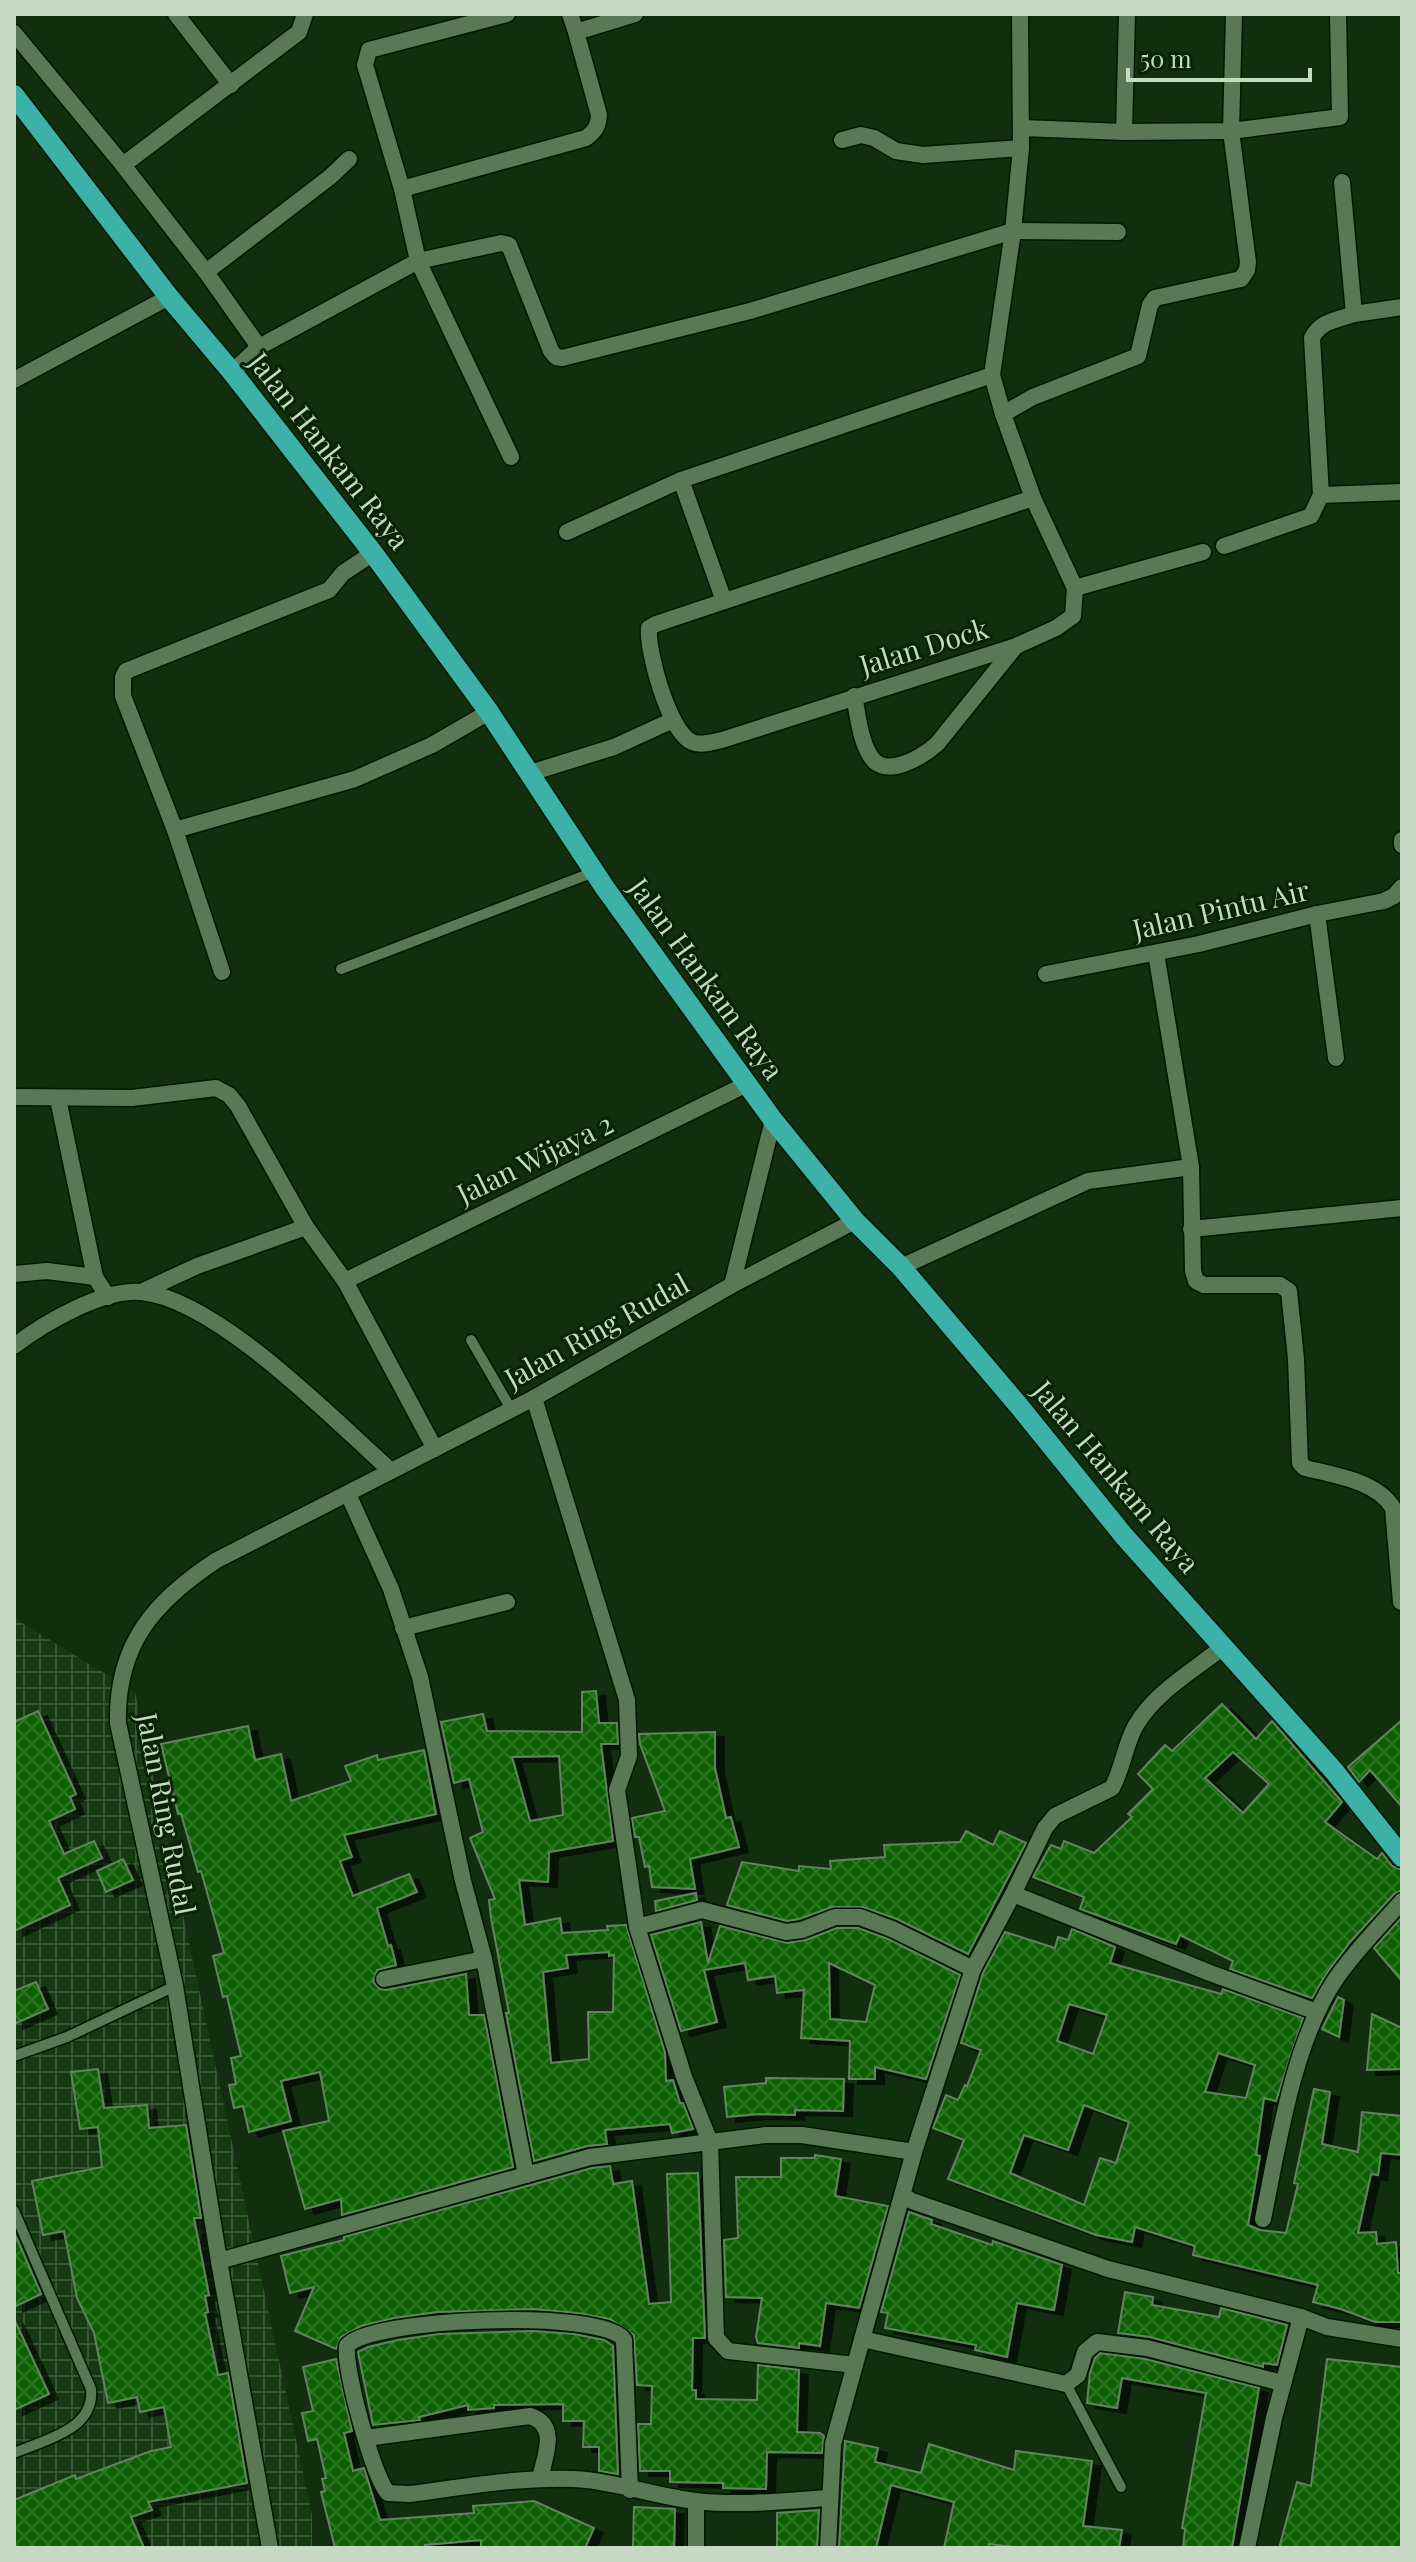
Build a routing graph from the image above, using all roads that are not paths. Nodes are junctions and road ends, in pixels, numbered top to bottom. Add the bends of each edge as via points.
1 (176, 14) edge
2 (305, 14) edge
3 (507, 14) edge
4 (570, 14) edge
5 (635, 14) edge
6 (1020, 14) edge
7 (1127, 14) edge
8 (1234, 14) edge
9 (1338, 14) edge
10 (576, 32) junction
11 (14, 33) edge
12 (231, 85) junction
13 (14, 95) edge
14 (1022, 128) junction
15 (1231, 131) junction
16 (1124, 132) junction
17 (842, 140) dead end
18 (1021, 148) junction
19 (349, 159) dead end
20 (123, 165) junction
21 (1342, 182) dead end
22 (402, 189) junction
23 (1013, 231) junction
24 (1118, 232) dead end
25 (418, 261) junction
26 (206, 272) junction
27 (169, 297) junction
28 (1402, 307) edge
29 (1354, 314) junction
30 (259, 347) junction
31 (232, 372) junction
32 (992, 375) junction
33 (14, 380) edge
34 (1003, 414) junction
35 (511, 457) dead end
36 (681, 480) junction
37 (1402, 492) edge
38 (1321, 495) junction
39 (1033, 498) junction
40 (567, 532) dead end
41 (1224, 546) dead end
42 (1203, 552) dead end
43 (373, 553) junction
44 (1075, 588) junction
45 (724, 601) junction
46 (1016, 646) junction
47 (854, 696) junction
48 (489, 712) junction
49 (673, 720) junction
50 (530, 773) junction
51 (175, 830) junction
52 (594, 872) junction
53 (1402, 887) edge
54 (1317, 914) junction
55 (1156, 953) junction
56 (341, 969) dead end
57 (222, 972) dead end
58 (1046, 974) dead end
59 (1336, 1058) dead end
60 (747, 1084) junction
61 (14, 1097) edge
62 (58, 1099) junction
63 (773, 1120) junction
64 (1191, 1167) junction
65 (1402, 1208) edge
66 (855, 1221) junction
67 (306, 1227) junction
68 (1191, 1229) junction
69 (901, 1267) junction
70 (14, 1274) edge
71 (95, 1277) junction
72 (345, 1281) junction
73 (732, 1285) junction
74 (141, 1292) junction
75 (108, 1297) junction
76 (471, 1340) dead end
77 (14, 1346) edge
78 (534, 1398) junction
79 (511, 1409) junction
80 (435, 1449) junction
81 (391, 1471) junction
82 (348, 1494) junction
83 (507, 1602) dead end
84 (1401, 1602) edge
85 (403, 1628) junction
86 (1224, 1646) junction
87 (1402, 1857) edge
88 (1013, 1894) junction
89 (1402, 1901) edge
90 (637, 1927) junction
91 (484, 1959) junction
92 (973, 1969) junction
93 (384, 1979) dead end
94 (175, 1986) junction
95 (1317, 2012) junction
96 (14, 2056) edge
97 (710, 2142) junction
98 (914, 2152) junction
99 (526, 2175) junction
100 (902, 2195) junction
101 (14, 2211) edge
102 (1263, 2219) dead end
103 (219, 2261) junction
104 (1301, 2317) junction
105 (862, 2339) junction
106 (1402, 2339) edge
107 (855, 2365) junction
108 (1282, 2383) junction
109 (1066, 2384) junction
110 (366, 2438) junction
111 (14, 2453) edge
112 (540, 2478) junction
113 (1121, 2487) dead end
114 (630, 2490) junction
115 (829, 2498) junction
116 (696, 2501) junction
117 (270, 2548) edge
118 (696, 2548) edge
119 (828, 2548) edge
120 (1247, 2548) edge

1 - 12 street
2 - 12 street via 299,32
3 - 22 street via 374,48 366,55
4 - 10 street
5 - 10 street
6 - 14 street
7 - 16 street
8 - 15 street
9 - 15 street via 1340,117
10 - 22 street via 599,115 594,132
11 - 20 street
12 - 20 street
13 - 27 main road, Jalan Hankam Raya
14 - 16 street
14 - 18 street
15 - 16 street
15 - 34 street via 1248,262 1245,276 1155,298 1138,356
17 - 18 street via 861,135 896,151 923,155
18 - 23 street
19 - 26 street
20 - 26 street
21 - 29 street
22 - 25 street
23 - 24 street
23 - 25 street via 750,311 562,358 551,351 509,245
23 - 32 street
25 - 30 street
25 - 35 street
26 - 30 street
27 - 31 main road, Jalan Hankam Raya
27 - 33 street
28 - 29 street
29 - 38 street via 1325,323 1312,338
30 - 31 street
31 - 43 main road, Jalan Hankam Raya
32 - 34 street
32 - 36 street
34 - 39 street
36 - 40 street
36 - 45 street
37 - 38 street
38 - 41 street via 1311,516
39 - 44 street
39 - 45 street
42 - 44 street
43 - 48 main road, Jalan Hankam Raya
43 - 51 street via 343,573 329,590 126,671 123,696
44 - 46 street, Jalan Dock via 1071,620
45 - 49 street via 649,628 658,680
46 - 47 street, Jalan Dock
46 - 47 street via 937,744 908,762 879,764 871,757
47 - 49 street, Jalan Dock via 703,744 688,740
48 - 50 main road, Jalan Hankam Raya
48 - 51 street via 432,745 355,779
49 - 50 street via 614,747
50 - 52 main road, Jalan Hankam Raya
51 - 57 street
52 - 56 lane
52 - 60 main road, Jalan Hankam Raya
53 - 54 street, Jalan Pintu Air via 1384,901
54 - 55 street, Jalan Pintu Air
54 - 59 street
55 - 58 street, Jalan Pintu Air
55 - 64 street
60 - 63 main road, Jalan Hankam Raya
60 - 72 street, Jalan Wijaya 2
61 - 62 street
62 - 67 street via 223,1090 238,1106
62 - 71 street
63 - 66 main road, Jalan Hankam Raya
63 - 73 street, Jalan Ring Rudal
64 - 68 street
64 - 69 street via 1088,1181
65 - 68 street
66 - 69 main road, Jalan Hankam Raya
66 - 73 street, Jalan Ring Rudal
67 - 72 street
67 - 74 street
68 - 84 street via 1196,1281 1280,1285 1289,1291 1300,1463 1388,1499
69 - 86 main road, Jalan Hankam Raya via 1124,1536
70 - 71 street via 47,1271
71 - 75 street
72 - 80 street
73 - 78 street, Jalan Ring Rudal
74 - 75 street
74 - 81 street via 202,1313 272,1364
75 - 77 street via 41,1325
76 - 79 lane
78 - 79 street, Jalan Ring Rudal
78 - 90 street via 627,1700 629,1756 617,1790
79 - 80 street, Jalan Ring Rudal
80 - 81 street, Jalan Ring Rudal
81 - 82 street, Jalan Ring Rudal
82 - 85 street
82 - 94 street, Jalan Ring Rudal via 185,1581 133,1642 125,1662 118,1684 118,1723
83 - 85 street
85 - 91 street via 420,1677
86 - 87 main road, Jalan Hankam Raya
86 - 88 street via 1145,1712 1112,1788 1055,1816
88 - 92 street
88 - 95 street
89 - 95 street via 1349,1960
90 - 92 street via 702,1910 786,1932 835,1917 860,1917
90 - 97 street
91 - 93 street
91 - 99 street
92 - 98 street
94 - 96 lane
94 - 103 street, Jalan Ring Rudal
95 - 102 street via 1298,2065
97 - 98 street via 802,2135
97 - 99 street via 590,2157
97 - 107 street via 715,2329 721,2345 728,2351
98 - 100 street
99 - 103 street
100 - 104 street via 1108,2269
100 - 105 street
101 - 111 lane via 92,2400 75,2426
103 - 117 street, Jalan Ring Rudal
104 - 106 street via 1327,2327
104 - 108 street
105 - 107 street
105 - 109 street
107 - 115 street via 833,2444
108 - 109 street via 1147,2348 1097,2342 1085,2352 1078,2375
108 - 120 street
109 - 113 lane
110 - 112 street via 388,2493
110 - 112 street via 539,2418 549,2437
110 - 114 street via 346,2352 357,2337 429,2324 507,2319 597,2326 616,2331 624,2340
112 - 114 street via 600,2481
114 - 116 street
115 - 116 street
115 - 119 street
116 - 118 street

